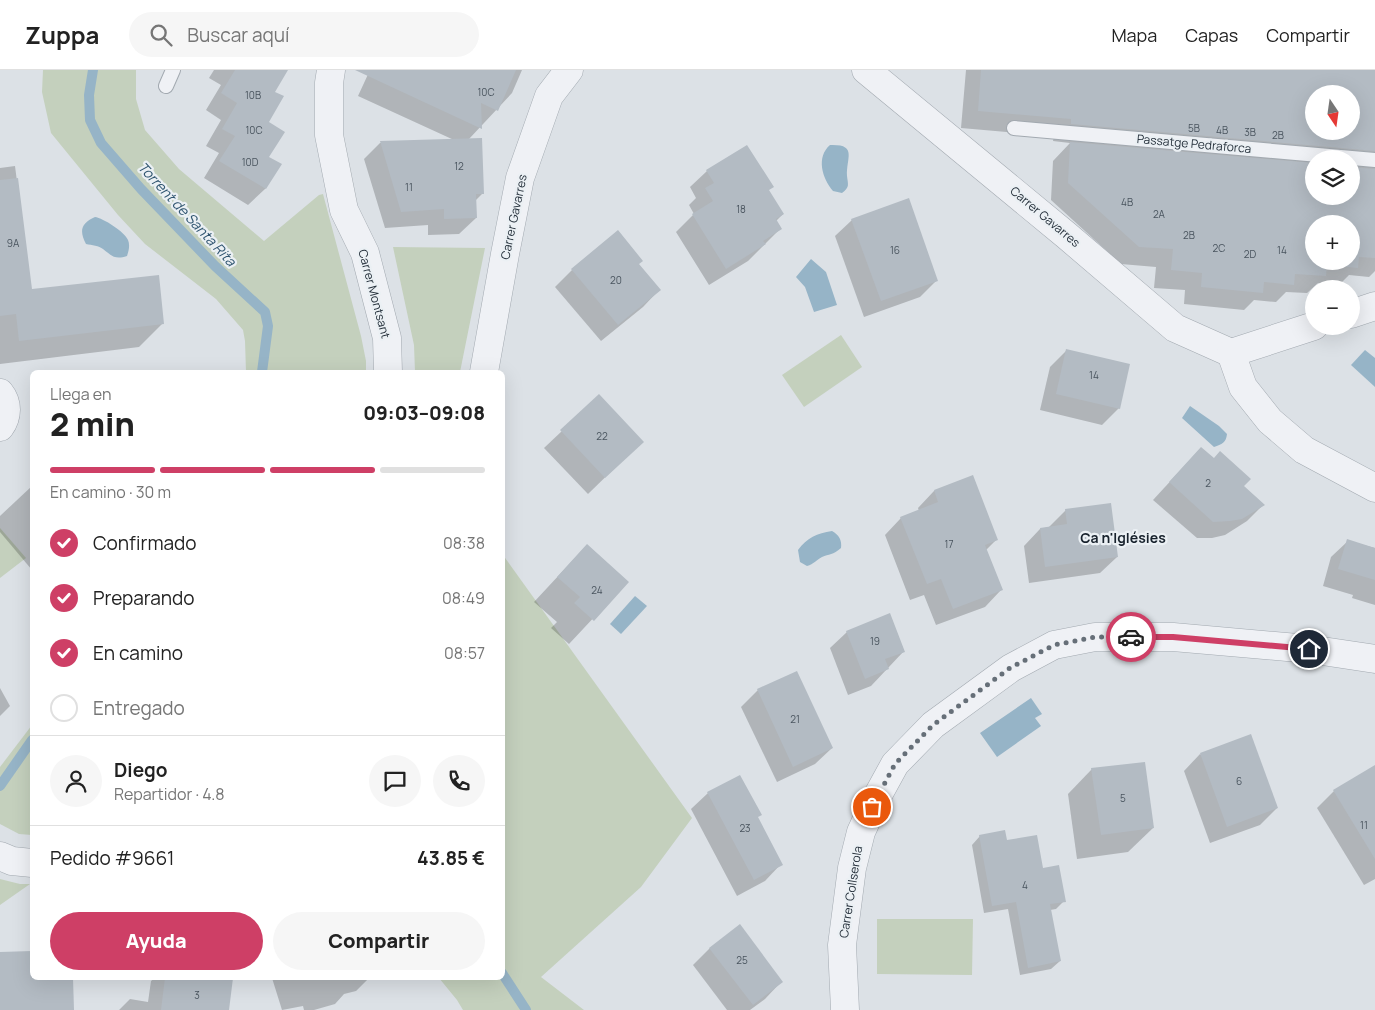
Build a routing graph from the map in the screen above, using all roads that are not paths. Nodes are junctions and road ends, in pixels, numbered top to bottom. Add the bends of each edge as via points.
1 (173, 70) edge
2 (331, 70) edge
3 (569, 70) edge
4 (866, 70) edge
5 (166, 86) dead end
6 (1014, 128) dead end
7 (1375, 160) edge
8 (1375, 306) edge
9 (1360, 311) edge
10 (1305, 329) edge
11 (1231, 353) junction
12 (388, 370) edge
13 (484, 370) edge
14 (0, 393) edge
15 (0, 427) edge
16 (1375, 488) edge
17 (1375, 659) edge
18 (0, 856) edge
19 (30, 863) edge
20 (845, 1010) edge

1 - 5 lane
2 - 12 street, Carrer Montsant via 331,144 344,210 365,253 387,338
3 - 13 street, Carrer Gavarres via 549,96 520,178
4 - 11 street, Carrer Gavarres via 1175,328
6 - 7 lane, Passatge Pedraforca
8 - 9 street
10 - 11 street
11 - 16 street via 1244,387 1270,421 1304,450
14 - 15 street via 6,410
17 - 20 street, Carrer Collserola via 1309,649 1173,637 1095,637 1054,645 1010,668 933,725 895,764 878,795 861,832 852,868 842,945
18 - 19 street

